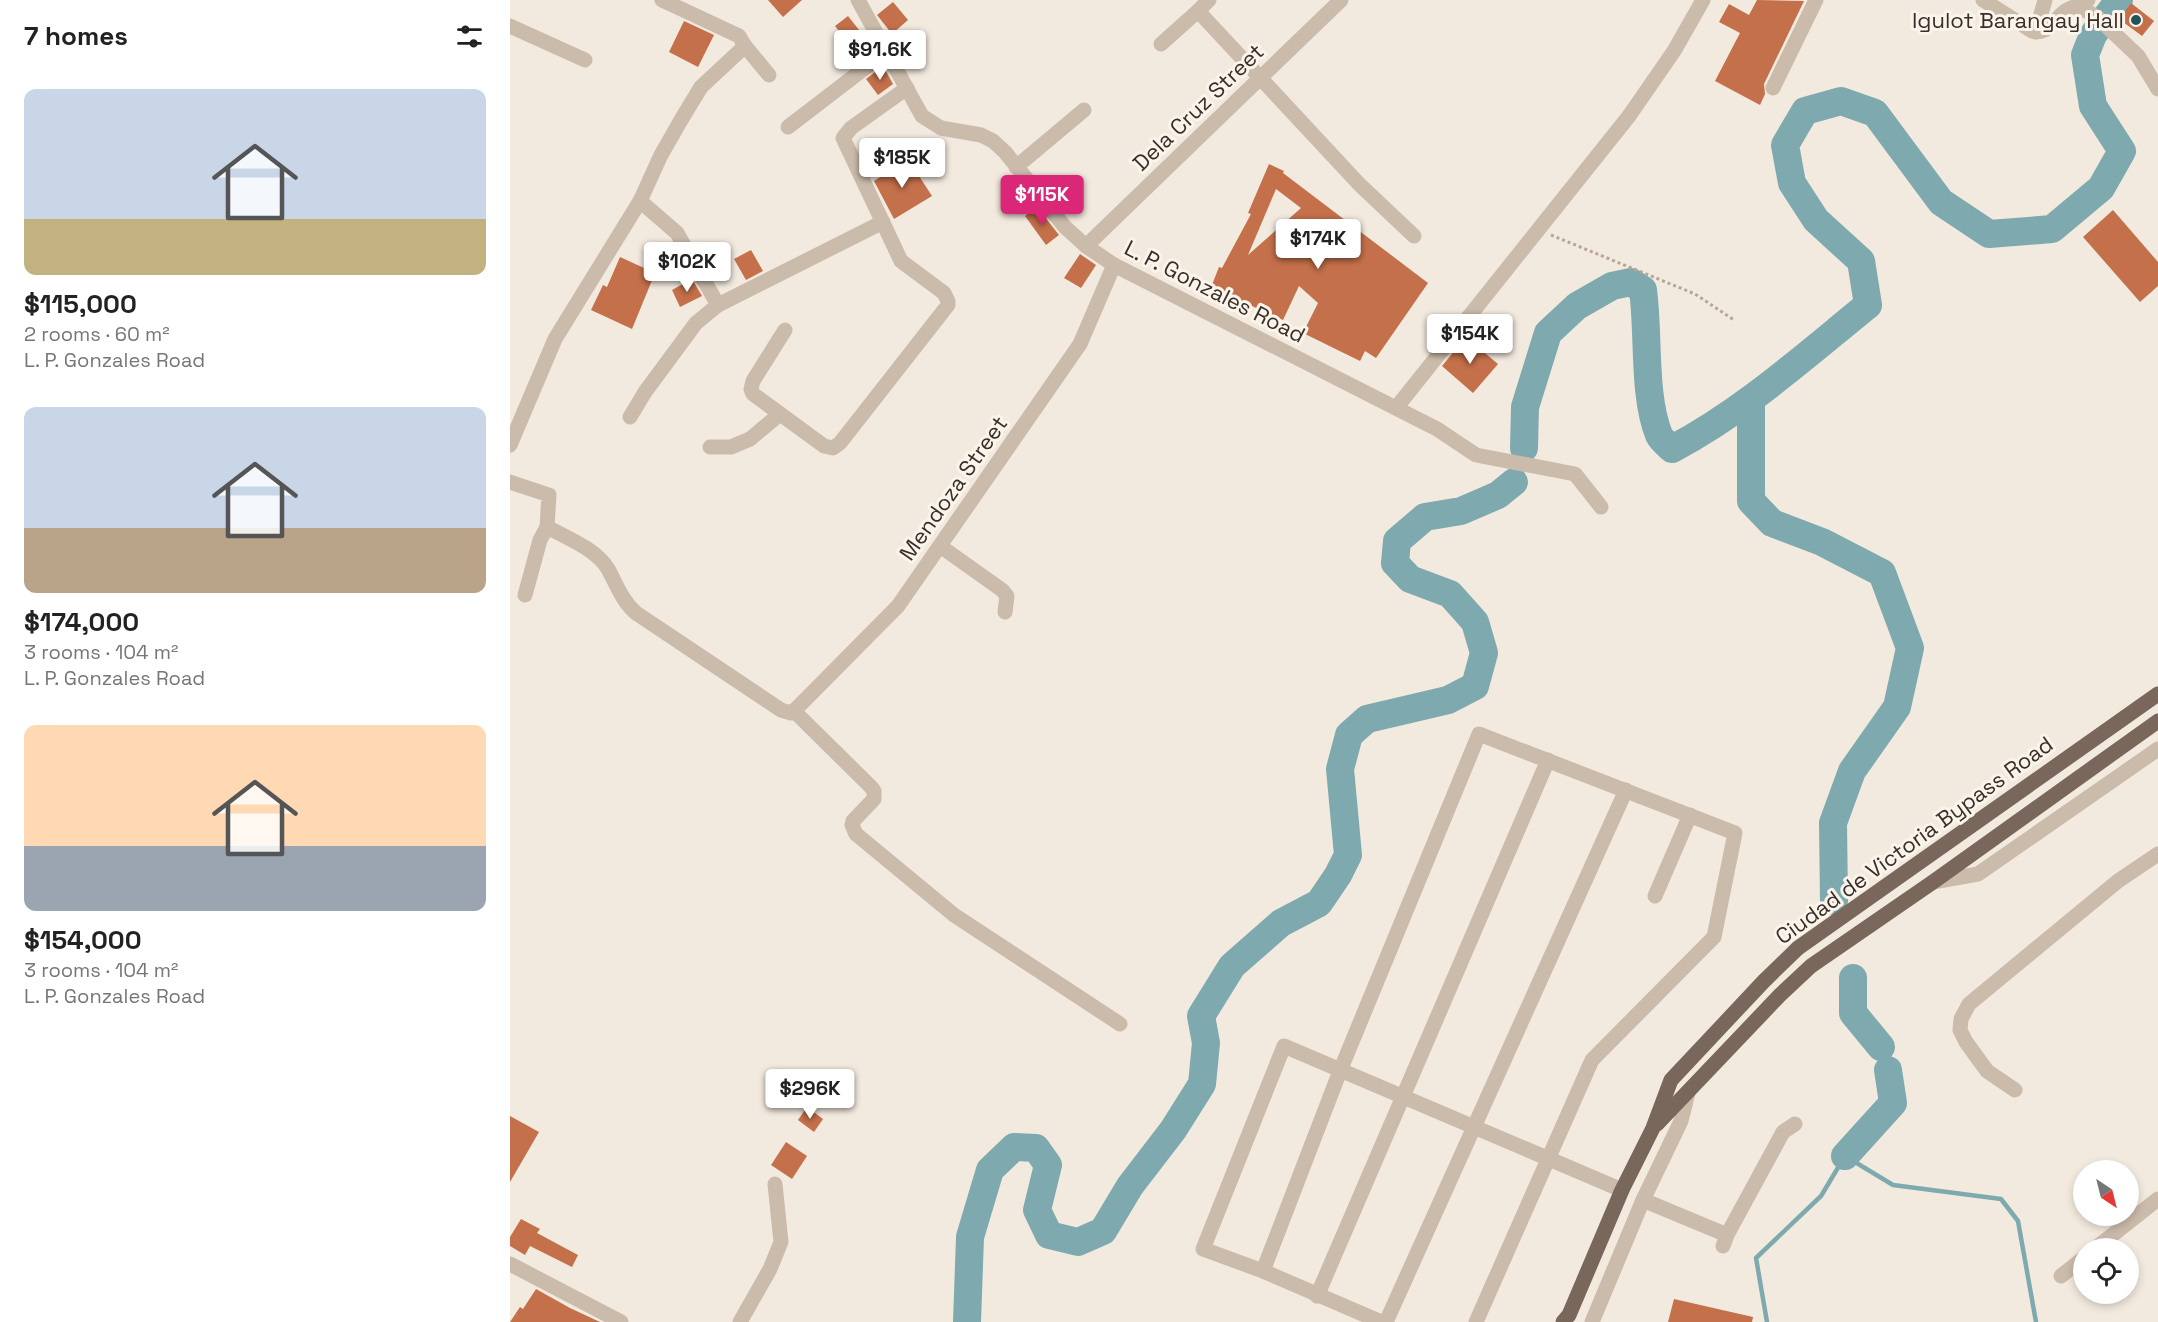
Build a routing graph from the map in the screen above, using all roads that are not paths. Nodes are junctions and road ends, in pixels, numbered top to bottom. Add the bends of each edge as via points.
1 (662, 0) edge
2 (858, 0) edge
3 (1341, 0) edge
4 (1703, 0) edge
5 (1816, 0) edge
6 (1983, 0) edge
7 (2045, 0) edge
8 (2084, 4) edge
9 (1203, 5) edge
10 (510, 26) edge
11 (2036, 32) junction
12 (1161, 44) dead end
13 (745, 46) junction
14 (886, 51) junction
15 (585, 60) dead end
16 (769, 75) dead end
17 (1261, 76) junction
18 (907, 88) junction
19 (1773, 88) dead end
20 (2158, 89) edge
21 (1084, 110) dead end
22 (788, 127) dead end
23 (1016, 167) junction
24 (640, 201) junction
25 (883, 222) junction
26 (1414, 236) dead end
27 (1086, 246) junction
28 (1114, 265) junction
29 (718, 305) junction
30 (785, 330) dead end
31 (1396, 408) junction
32 (780, 414) junction
33 (630, 417) dead end
34 (510, 445) edge
35 (710, 447) dead end
36 (510, 482) edge
37 (1601, 507) dead end
38 (547, 527) junction
39 (940, 546) junction
40 (525, 595) dead end
41 (1005, 612) dead end
42 (2158, 694) edge
43 (794, 711) junction
44 (2158, 722) edge
45 (2158, 749) edge
46 (1548, 760) junction
47 (1626, 790) junction
48 (1690, 815) junction
49 (2158, 854) edge
50 (1933, 882) junction
51 (1655, 896) dead end
52 (1871, 897) junction
53 (1884, 916) junction
54 (1798, 948) junction
55 (1811, 966) junction
56 (1120, 1024) dead end
57 (1340, 1071) junction
58 (2016, 1090) dead end
59 (1688, 1093) junction
60 (1403, 1097) junction
61 (1795, 1124) dead end
62 (1474, 1127) junction
63 (1653, 1128) junction
64 (1548, 1159) junction
65 (775, 1184) dead end
66 (1622, 1190) junction
67 (2158, 1199) edge
68 (1643, 1200) junction
69 (2109, 1238) edge
70 (510, 1264) edge
71 (2073, 1267) edge
72 (1263, 1271) junction
73 (2061, 1276) dead end
74 (1317, 1296) junction
75 (1567, 1320) edge
76 (621, 1322) edge
77 (740, 1322) edge
78 (1381, 1322) edge
79 (1386, 1322) edge
80 (1476, 1322) edge
81 (1592, 1322) edge

1 - 13 street via 739,36
2 - 14 street, L. P. Gonzales Road
3 - 17 street, Dela Cruz Street
4 - 31 street via 1629,116
5 - 19 street
6 - 11 street
7 - 11 street
8 - 11 street via 2068,9 2047,29
8 - 20 street via 2138,56
9 - 12 street
9 - 17 street
10 - 15 street
13 - 16 street
13 - 24 street via 701,87 661,155
14 - 18 street, L. P. Gonzales Road
14 - 22 street
17 - 26 street via 1359,184
17 - 27 street, Dela Cruz Street
18 - 23 street, L. P. Gonzales Road via 922,116 941,128 993,141
18 - 25 street via 843,138
21 - 23 street
23 - 27 street, L. P. Gonzales Road via 1065,227
24 - 29 street via 677,233
24 - 34 street via 555,339
25 - 29 street
25 - 32 street via 901,261 947,297 946,309 837,446 824,446
27 - 28 street, L. P. Gonzales Road
28 - 31 street, L. P. Gonzales Road
28 - 39 street, Mendoza Street via 1080,344
29 - 33 street via 696,323
30 - 32 street via 752,385 753,394
31 - 37 street, L. P. Gonzales Road via 1476,455 1575,474
32 - 35 street via 750,439 730,447
36 - 38 street via 549,495
38 - 40 street
38 - 43 street via 600,559 636,613 781,710
39 - 41 street via 1002,590 1007,596
39 - 43 street, Mendoza Street via 898,606
42 - 52 main road, Ciudad de Victoria Bypass Road
43 - 56 street via 874,791 871,803 853,821 856,834 954,915
44 - 50 main road, Ciudad de Victoria Bypass Road
45 - 50 street, Ciudad de Victoria Bypass Road via 1978,874
46 - 47 street
46 - 57 street via 1479,734
46 - 60 street
47 - 48 street
47 - 62 street
48 - 51 street
48 - 64 street via 1736,833 1714,937 1592,1060
49 - 58 street via 2118,881 1969,1004 1960,1030 1966,1042 1987,1071
50 - 53 main road, Ciudad de Victoria Bypass Road
52 - 53 main road
52 - 54 main road, Ciudad de Victoria Bypass Road
53 - 55 main road, Ciudad de Victoria Bypass Road
54 - 55 main road
54 - 63 main road, Ciudad de Victoria Bypass Road via 1671,1080
55 - 59 main road, Ciudad de Victoria Bypass Road
57 - 60 street
57 - 72 street
57 - 72 street via 1284,1046 1203,1249
59 - 63 main road, Ciudad de Victoria Bypass Road
59 - 68 street via 1681,1121
60 - 62 street
60 - 74 street
61 - 68 street via 1784,1132 1725,1240
62 - 64 street
62 - 79 street
63 - 66 main road, Ciudad de Victoria Bypass Road
64 - 66 street
64 - 80 street
65 - 77 street via 781,1242
66 - 75 main road, Ciudad de Victoria Bypass Road
67 - 69 street
68 - 81 street
70 - 76 street
71 - 73 street
72 - 74 street
74 - 78 street

